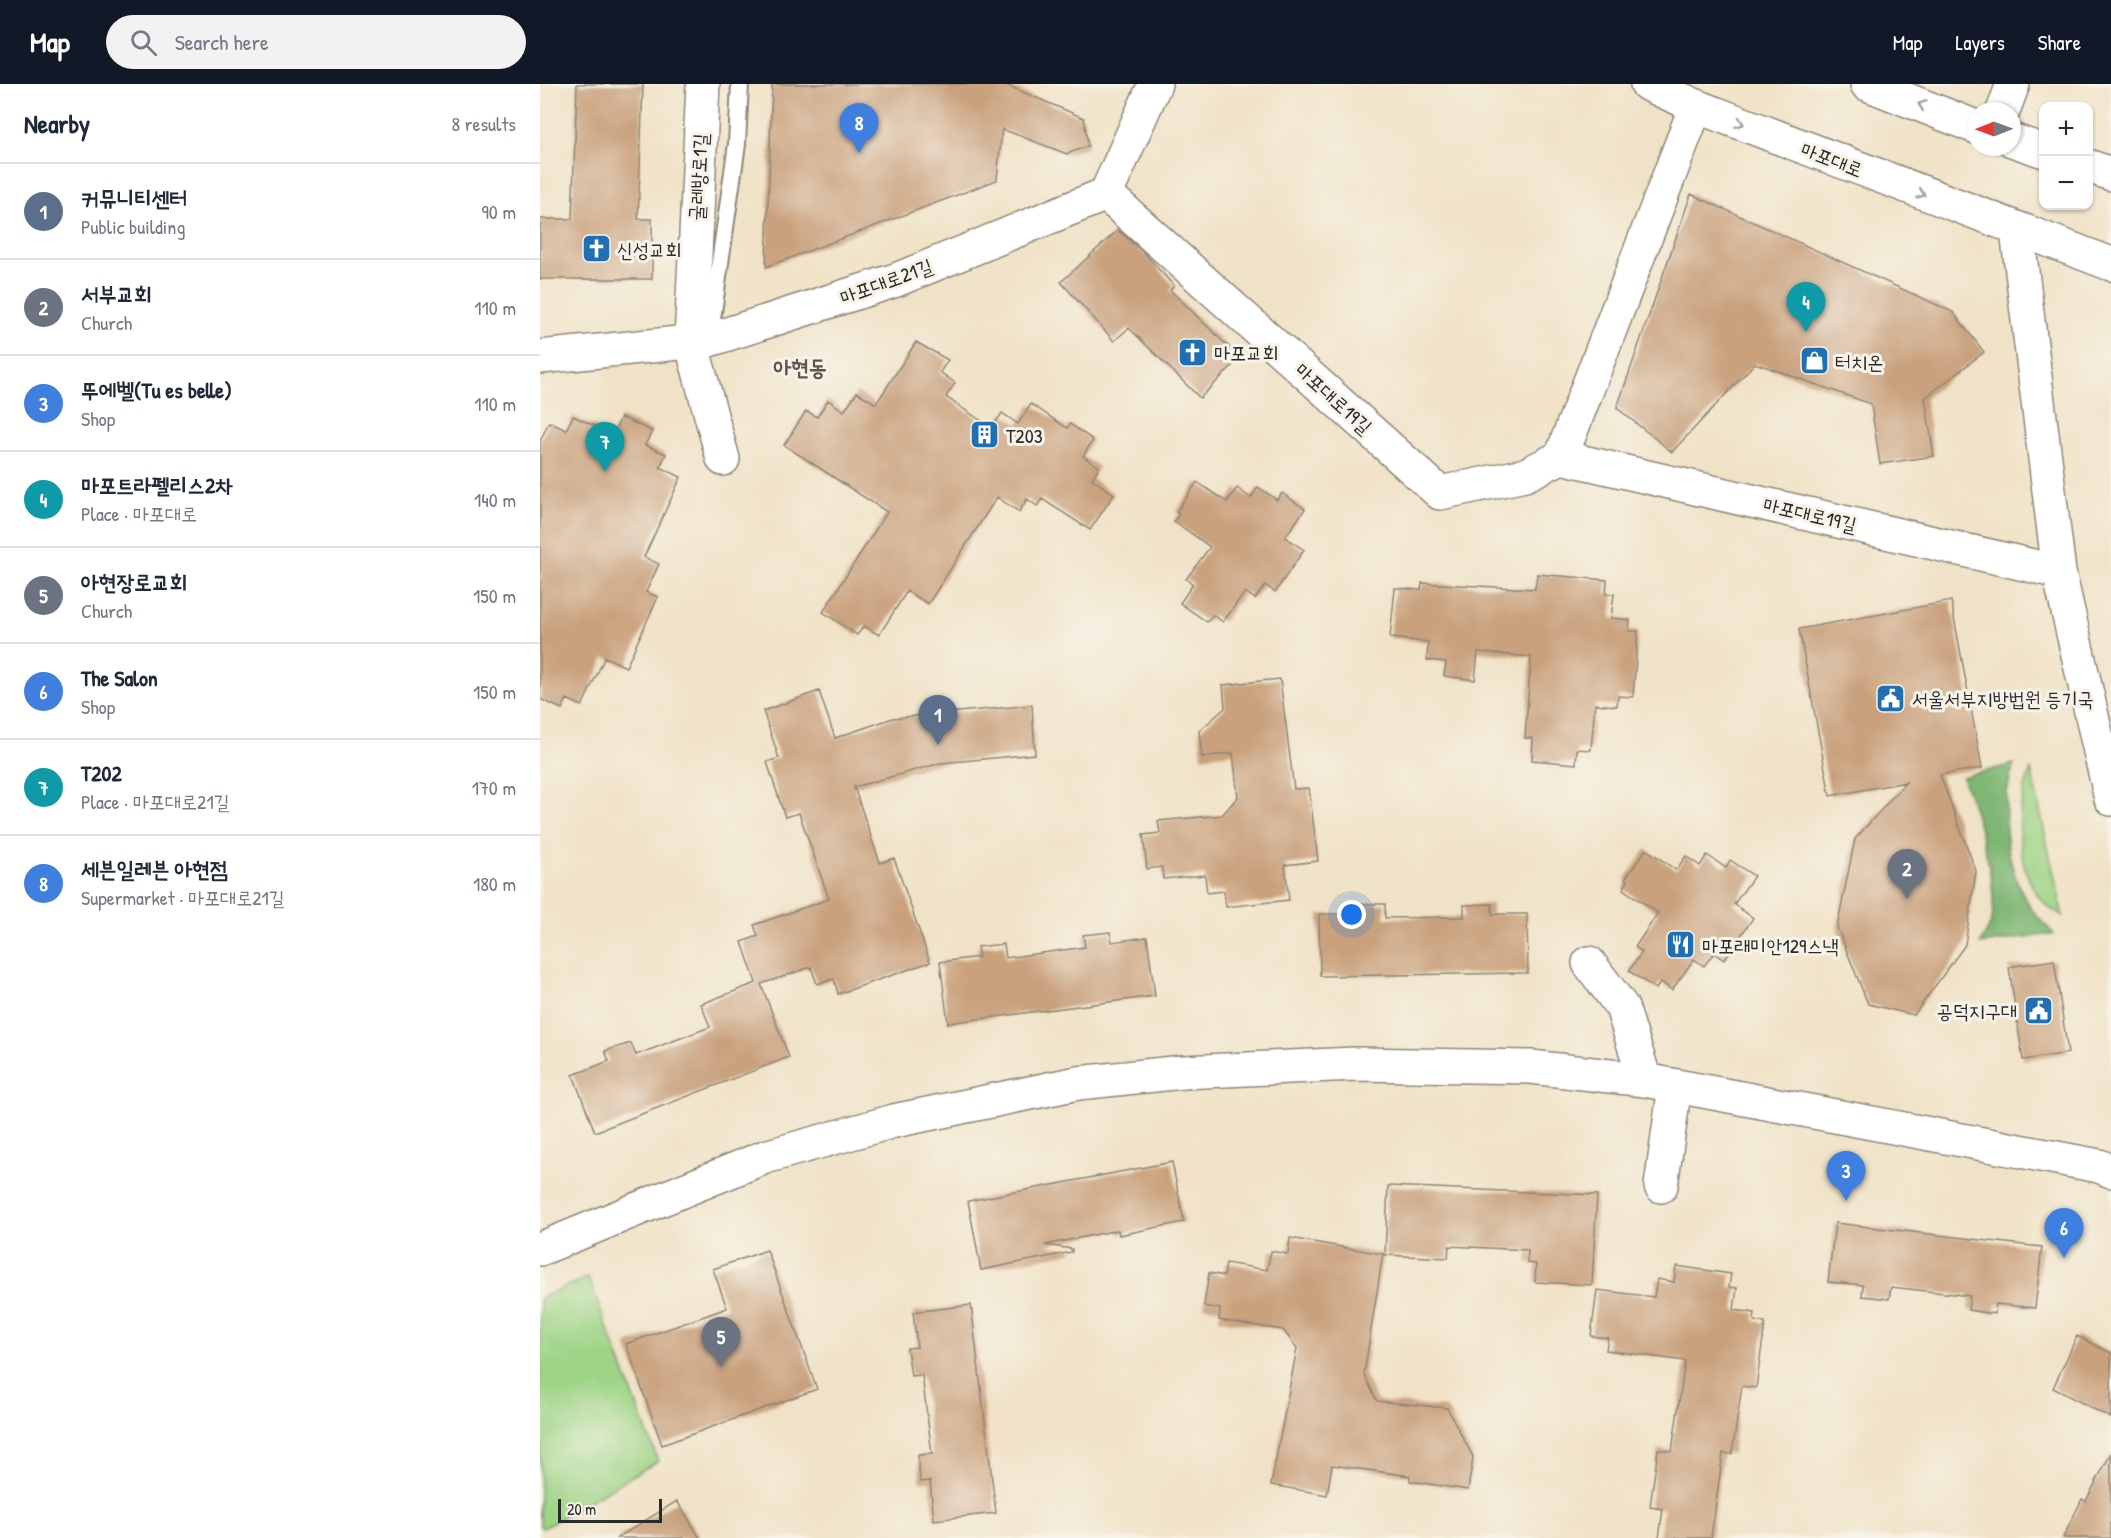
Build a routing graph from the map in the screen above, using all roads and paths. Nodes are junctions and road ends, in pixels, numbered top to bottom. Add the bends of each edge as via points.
1 (703, 84) edge
2 (740, 84) edge
3 (1155, 84) edge
4 (1647, 84) edge
5 (1867, 84) edge
6 (2013, 84) edge
7 (2006, 102) edge
8 (1696, 106) junction
9 (1967, 123) edge
10 (2021, 143) edge
11 (2039, 150) edge
12 (2093, 168) edge
13 (2111, 174) edge
14 (1106, 194) junction
15 (2017, 231) junction
16 (2106, 262) edge
17 (700, 341) junction
18 (540, 357) edge
19 (1561, 457) junction
20 (723, 459) dead end
21 (2059, 572) junction
22 (2111, 799) edge
23 (1589, 963) dead end
24 (1660, 1083) junction
25 (2107, 1161) edge
26 (1661, 1186) dead end
27 (540, 1249) edge

1 - 17 street, 굴레방로1길
2 - 17 lane via 737,144
3 - 14 street
4 - 8 street, 마포대로
9 -> 5 street
6 - 7 street
8 -> 15 street, 마포대로
8 - 19 street
10 - 11 street
12 - 13 street
14 - 17 street, 마포대로21길 via 896,280
14 - 19 street, 마포대로19길 via 1440,494 1526,475
15 - 16 street, 마포대로
15 - 21 street
17 - 18 street, 마포대로21길
17 - 20 street, 굴레방로1길
19 - 21 street, 마포대로19길
21 - 22 street
23 - 24 street via 1622,1007
24 - 25 street
24 - 26 street
24 - 27 street via 1531,1067 1355,1064 1183,1072 1078,1083 939,1110 765,1157

